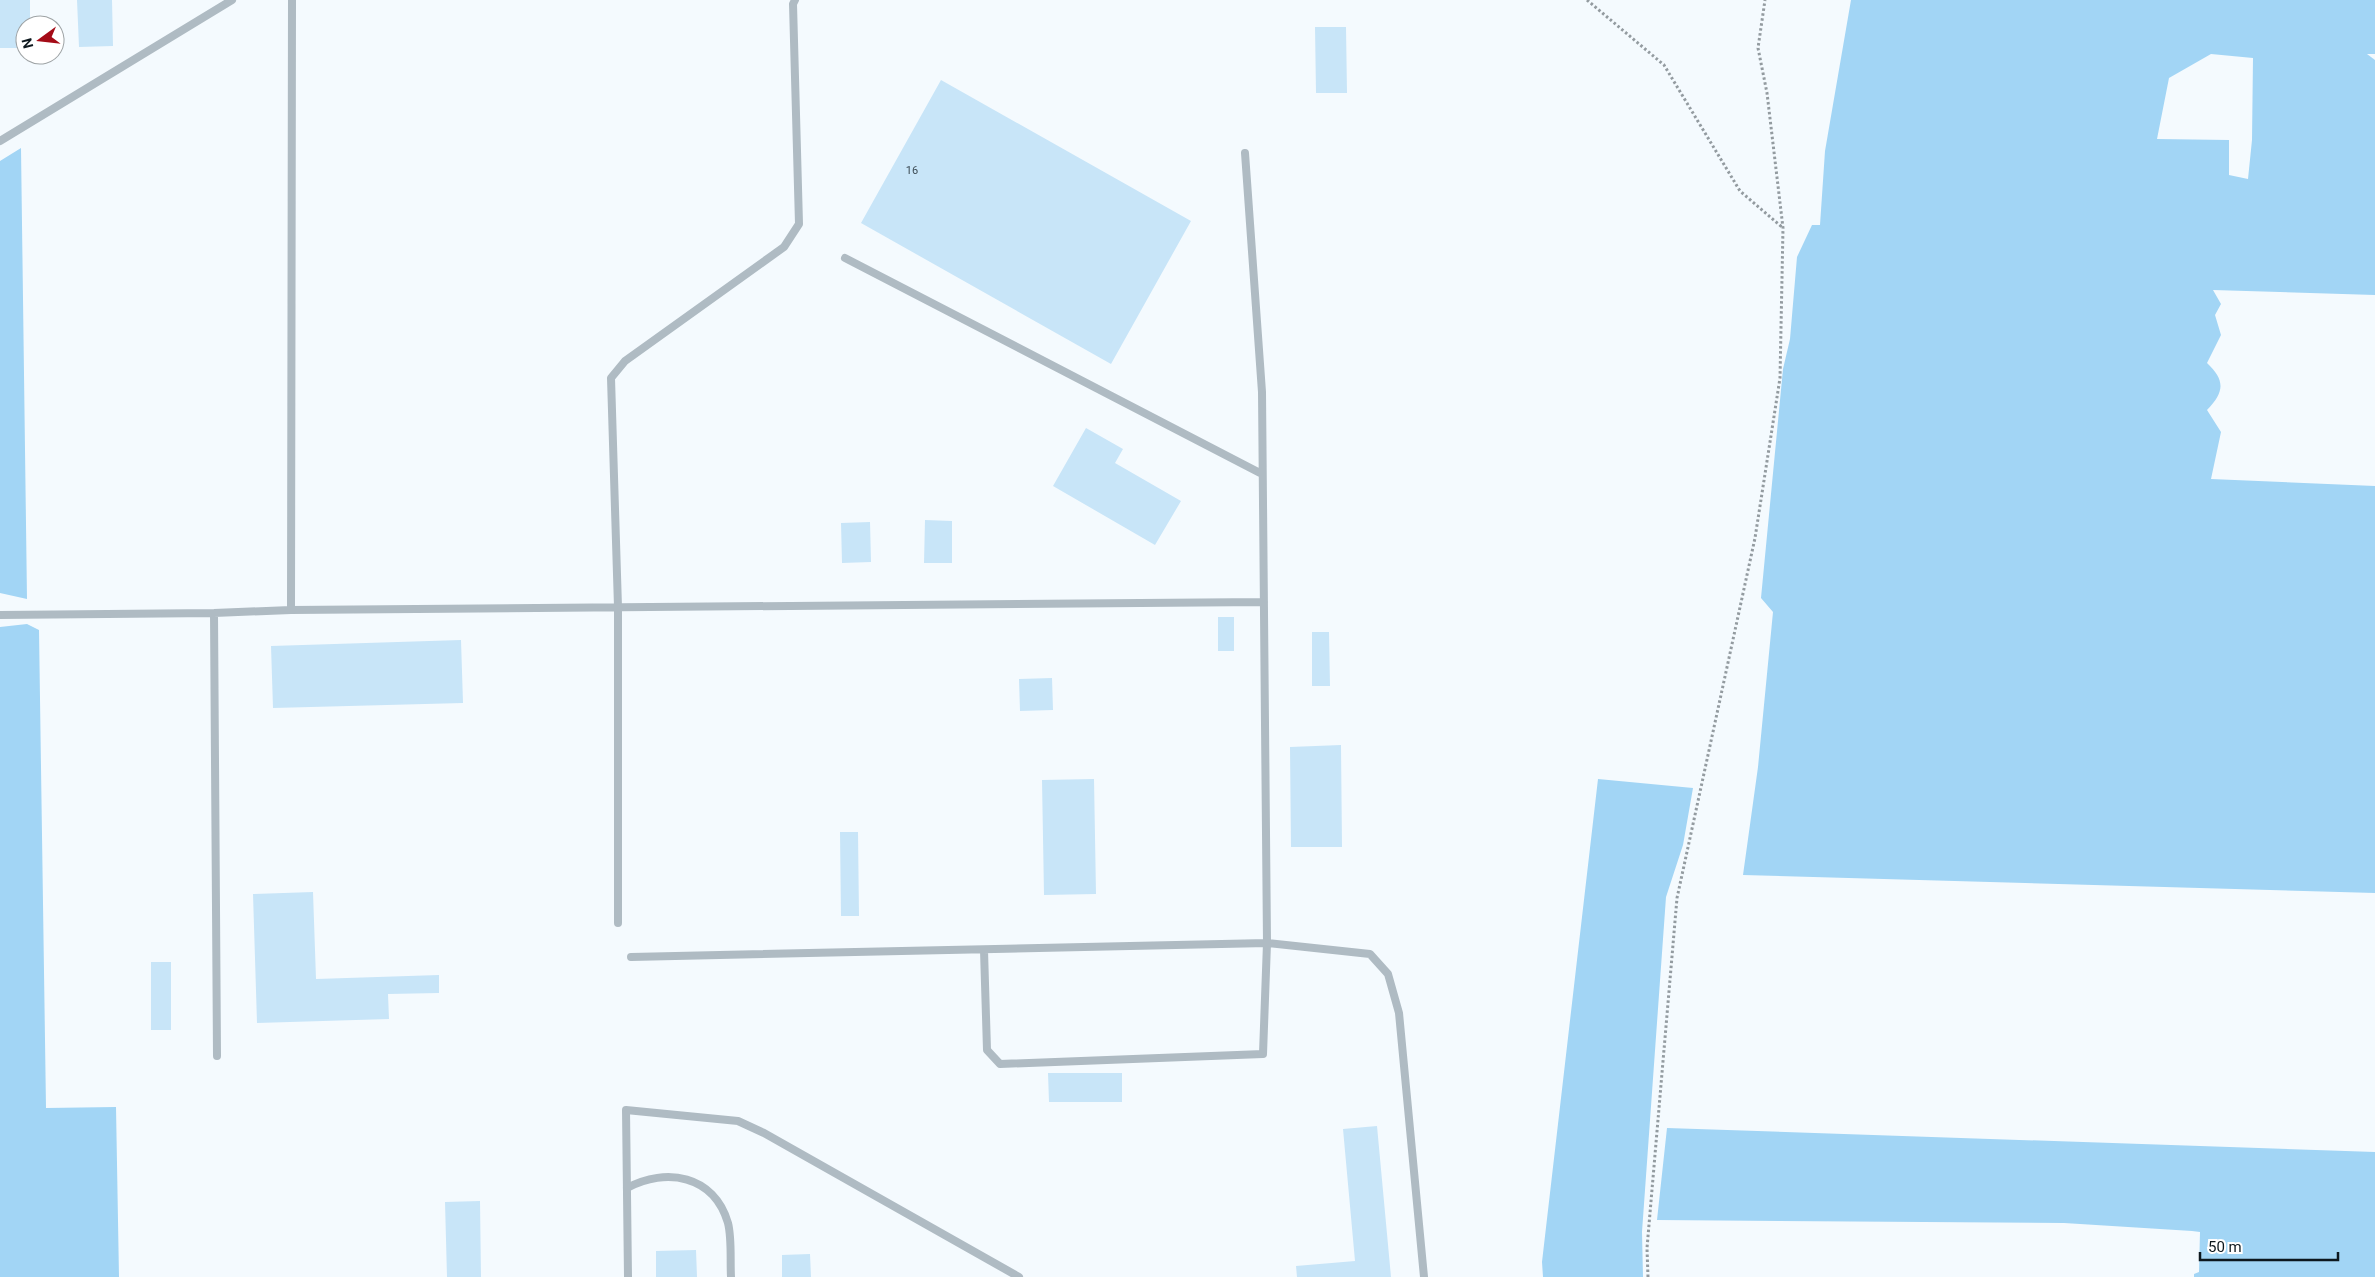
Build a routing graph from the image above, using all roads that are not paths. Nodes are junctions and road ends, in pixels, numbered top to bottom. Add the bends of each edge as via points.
1 (232, 0) edge
2 (292, 0) edge
3 (795, 0) edge
4 (0, 141) edge
5 (1246, 153) dead end
6 (845, 258) dead end
7 (1262, 474) junction
8 (1264, 602) junction
9 (618, 607) junction
10 (291, 610) junction
11 (214, 613) junction
12 (0, 615) edge
13 (618, 923) dead end
14 (1266, 944) junction
15 (984, 950) junction
16 (631, 957) dead end
17 (217, 1056) dead end
18 (627, 1188) junction
19 (628, 1277) edge
20 (731, 1277) edge
21 (1019, 1277) edge
22 (1424, 1277) edge

1 - 4 lane
2 - 10 lane
3 - 9 lane via 799,224 784,247 625,361 611,378
5 - 7 lane via 1262,392
6 - 7 lane
7 - 8 lane
8 - 9 lane
8 - 14 lane
9 - 10 lane
9 - 13 lane
10 - 11 lane
11 - 12 lane
11 - 17 lane
14 - 15 lane
14 - 15 lane via 1263,1054 1000,1064 987,1050
14 - 22 lane via 1370,954 1388,974 1399,1013
15 - 16 lane
18 - 19 lane
18 - 20 lane via 658,1176 688,1180 702,1187 714,1198 728,1224
18 - 21 lane via 626,1110 738,1121

